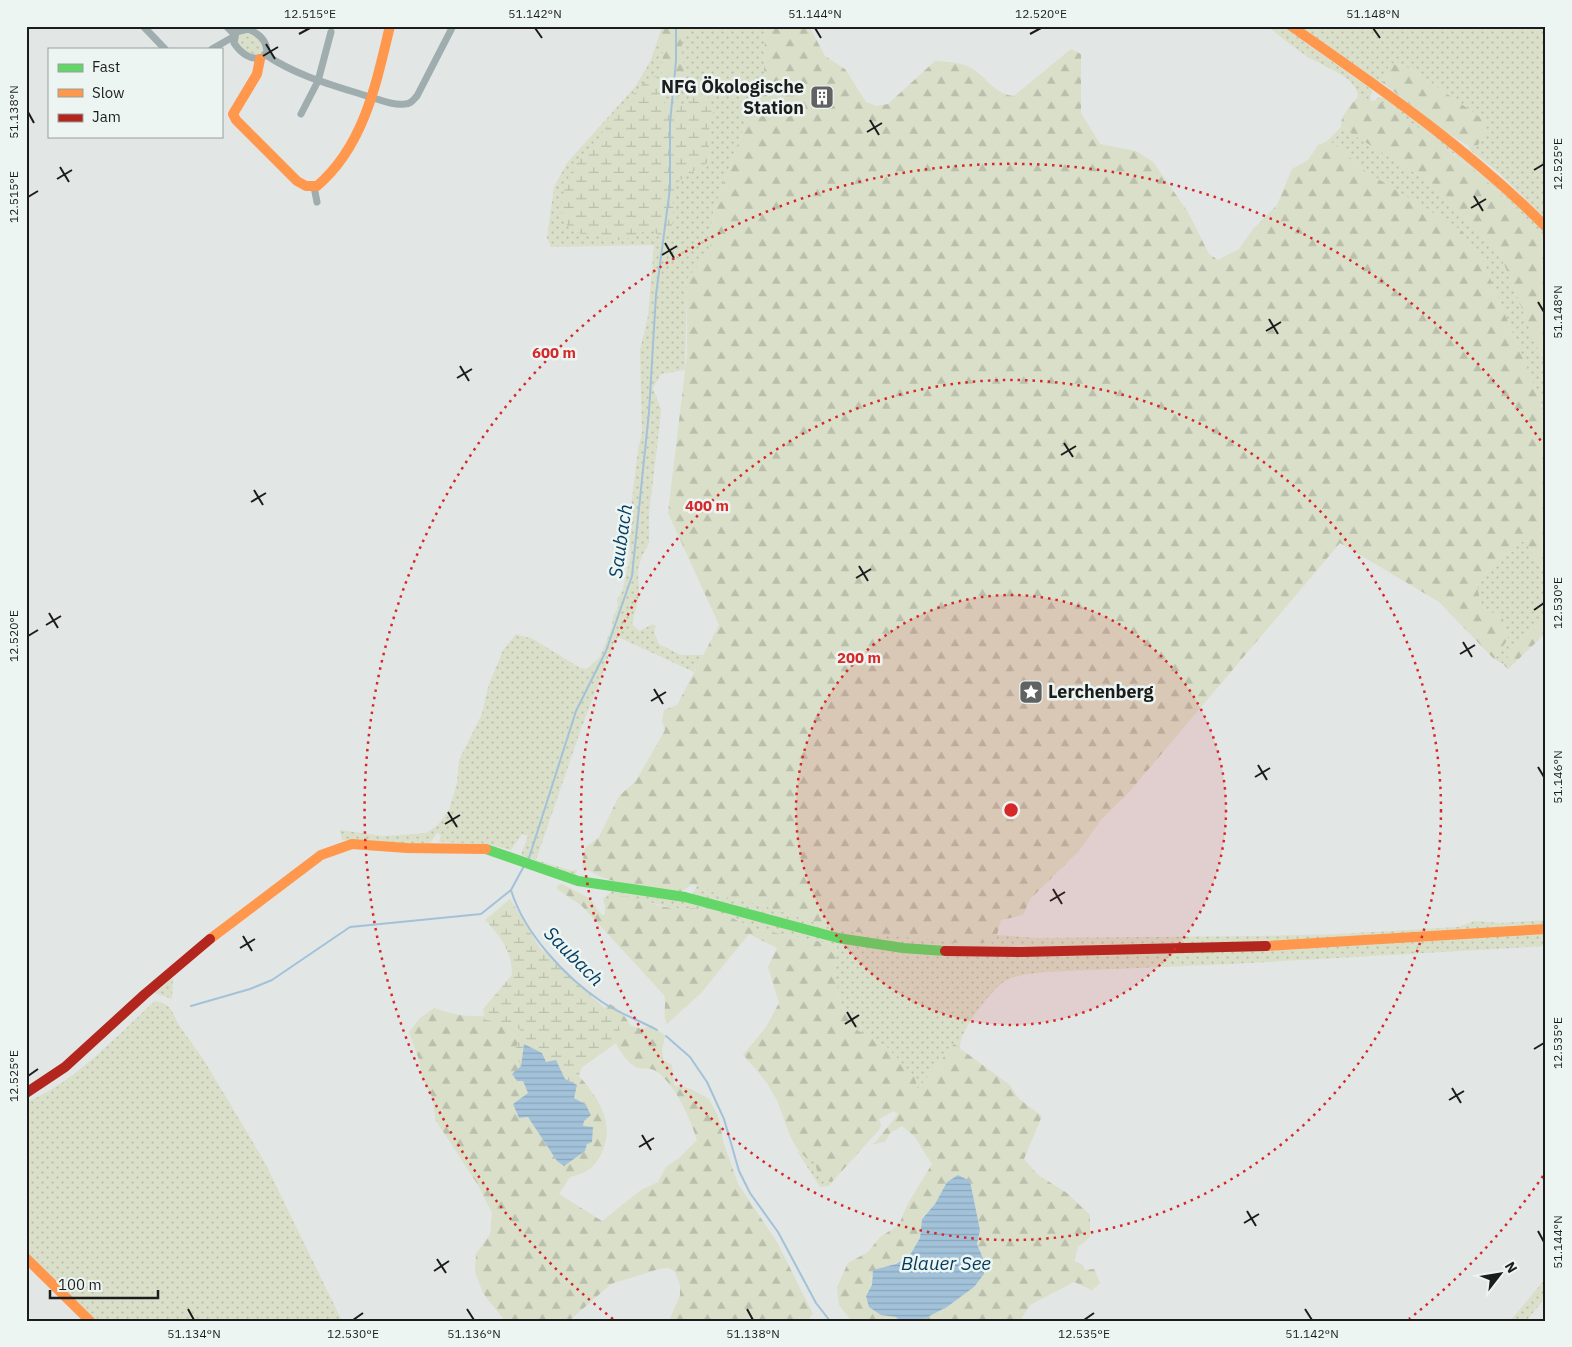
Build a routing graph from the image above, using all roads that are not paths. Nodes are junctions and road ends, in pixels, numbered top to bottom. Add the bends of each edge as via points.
1 (143, 26) edge
2 (226, 26) edge
3 (261, 26) edge
4 (390, 26) edge
5 (453, 26) edge
6 (1291, 26) edge
7 (331, 32) dead end
8 (256, 33) junction
9 (234, 36) junction
10 (164, 48) edge
11 (214, 48) edge
12 (263, 57) junction
13 (318, 81) junction
14 (373, 98) junction
15 (301, 114) dead end
16 (314, 187) junction
17 (318, 202) dead end
18 (1546, 227) edge
19 (1546, 929) edge
20 (26, 1093) edge
21 (26, 1258) edge
22 (90, 1321) edge

1 - 10 street
2 - 9 street
3 - 8 street
4 - 14 street
5 - 14 street via 411,103 396,104
6 - 18 street via 1468,155
7 - 13 street
8 - 9 street via 242,29
8 - 12 street via 266,44
9 - 11 street
9 - 12 street via 234,43 241,52 250,57
12 - 13 street
12 - 16 street via 257,74 233,114 297,181
13 - 14 street
13 - 15 street
14 - 16 street via 341,162
16 - 17 street
19 - 20 street via 1288,945 935,951 838,938 685,897 578,881 480,847 407,848 356,844 328,852 193,952 64,1067
21 - 22 street

